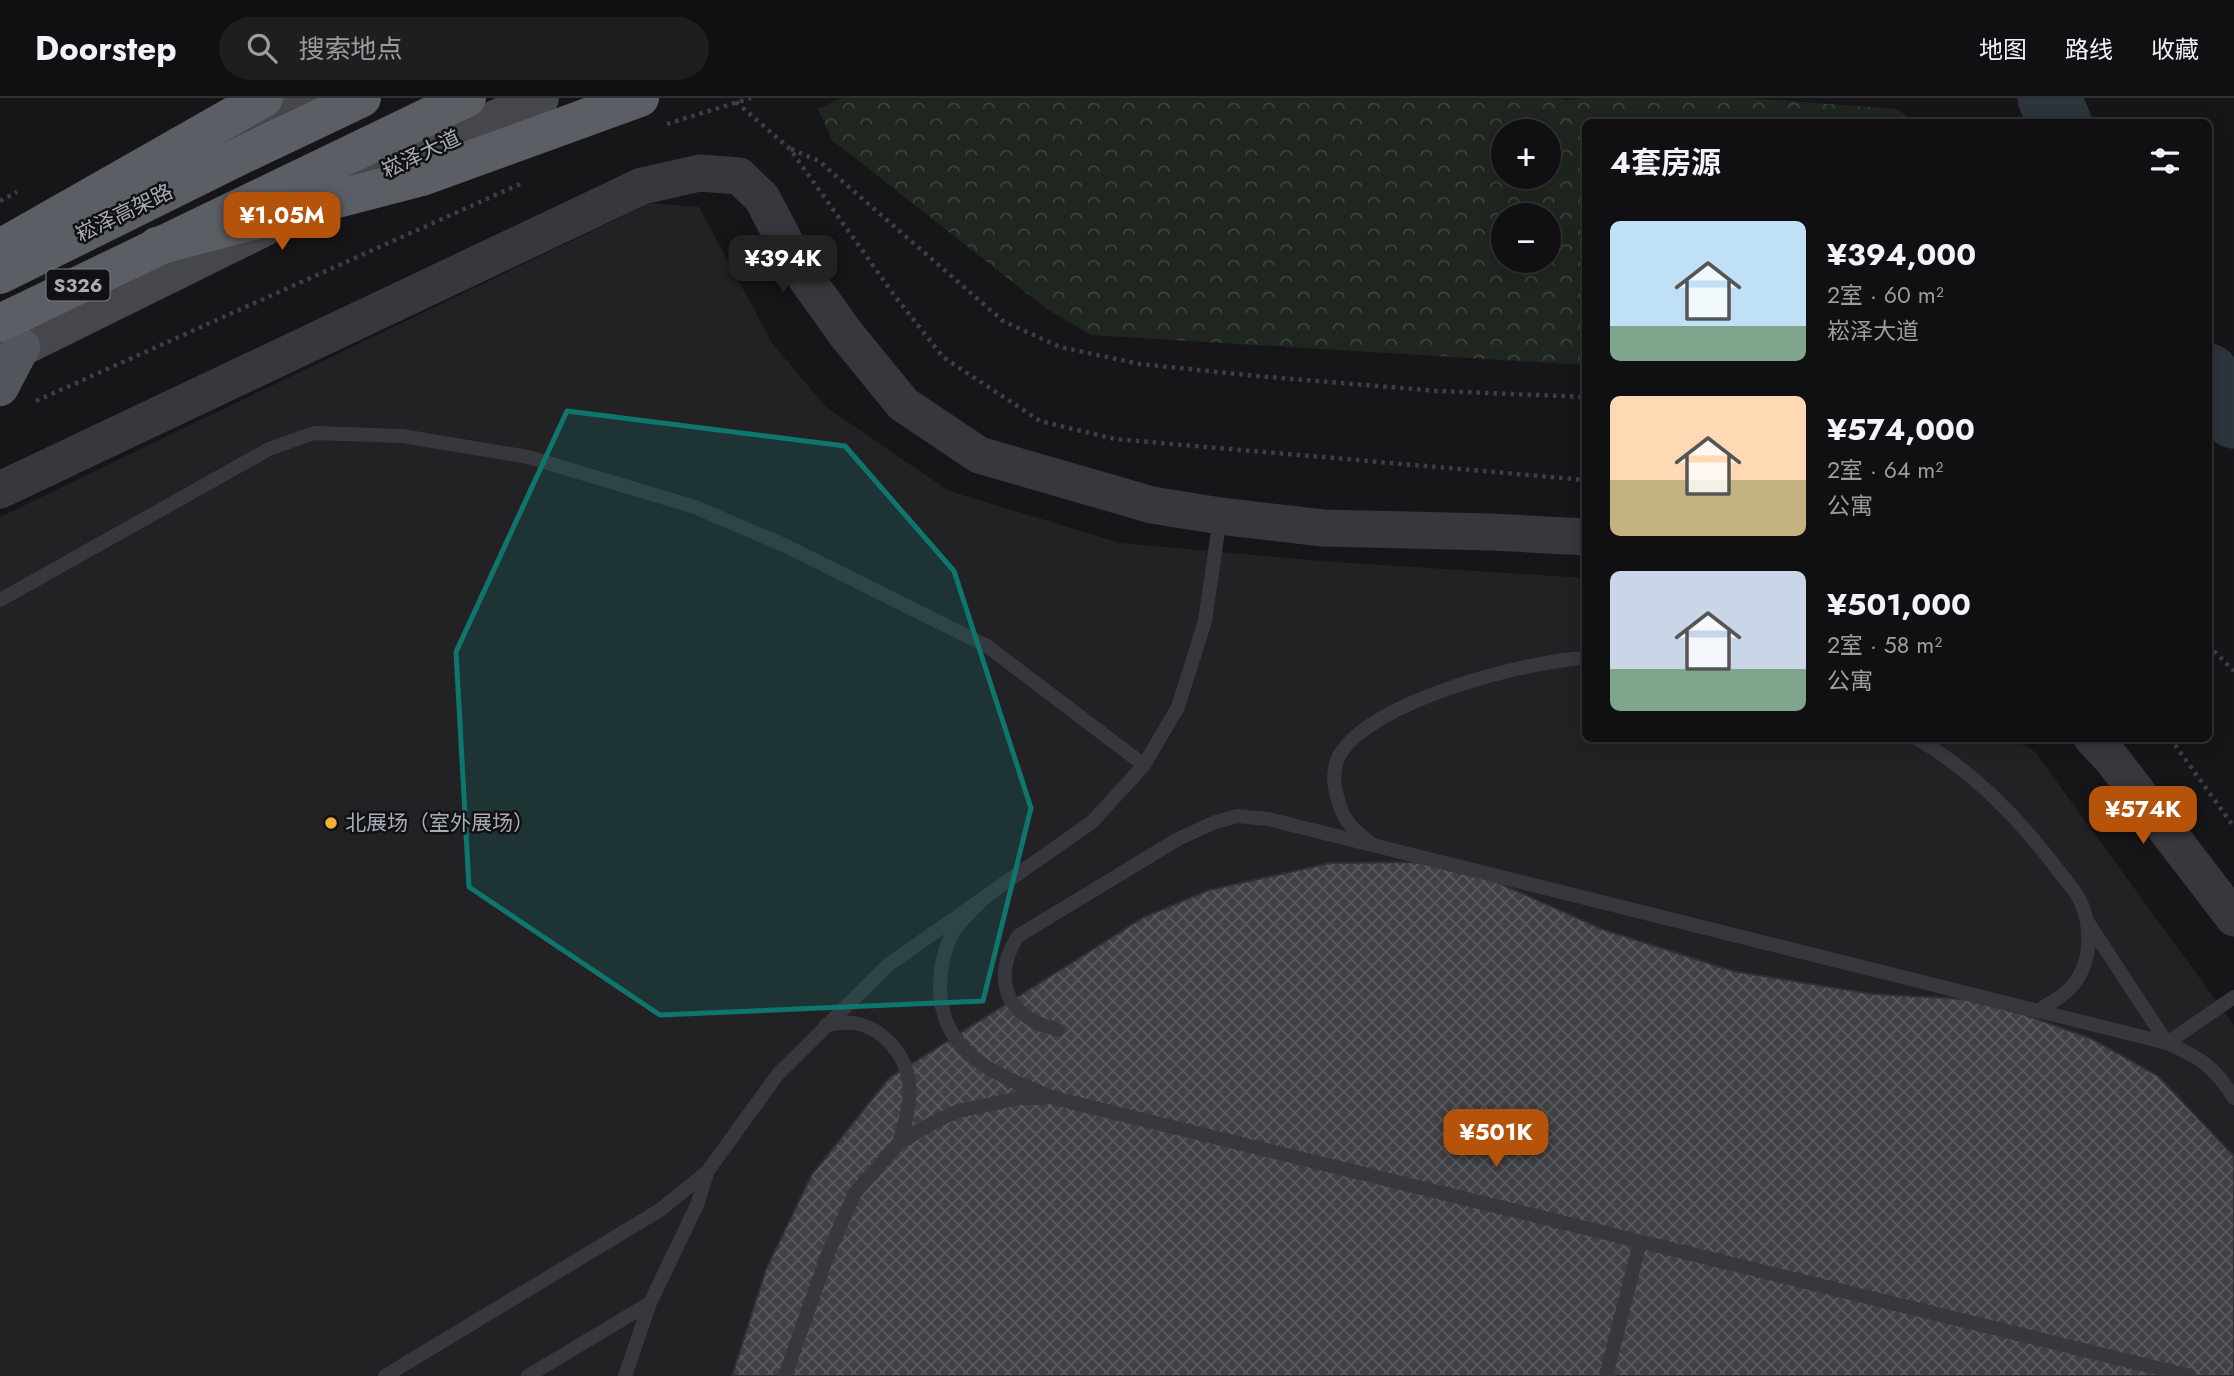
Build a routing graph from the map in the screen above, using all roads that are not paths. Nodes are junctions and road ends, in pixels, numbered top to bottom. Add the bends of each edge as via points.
1 (264, 98) edge
2 (303, 98) edge
3 (362, 98) edge
4 (467, 98) edge
5 (540, 98) edge
6 (650, 112) edge
7 (0, 246) edge
8 (157, 246) junction
9 (0, 275) edge
10 (7, 342) edge
11 (13, 396) edge
12 (0, 490) edge
13 (1220, 516) junction
14 (1582, 537) edge
15 (0, 600) edge
16 (1582, 659) edge
17 (1923, 742) edge
18 (2096, 742) edge
19 (1144, 765) junction
20 (1375, 847) junction
21 (986, 896) junction
22 (2234, 918) edge
23 (2087, 919) junction
24 (2234, 997) edge
25 (2037, 1012) junction
26 (826, 1025) junction
27 (1058, 1030) dead end
28 (2166, 1043) junction
29 (1054, 1098) junction
30 (2234, 1098) edge
31 (899, 1143) junction
32 (707, 1172) junction
33 (1640, 1241) junction
34 (650, 1303) junction
35 (385, 1376) edge
36 (528, 1376) edge
37 (625, 1376) edge
38 (785, 1376) edge
39 (1606, 1376) edge
40 (2190, 1376) edge

1 - 7 highway, bridge
2 - 7 main road
3 - 9 highway, 崧泽高架路
4 - 8 highway, bridge
5 - 10 main road, 崧泽大道
6 - 8 highway, bridge
8 - 10 highway, S326
10 - 11 main road
12 - 13 street via 642,186 700,173 739,176 762,198 798,267 902,404 979,455 1152,505
13 - 14 street via 1323,528
13 - 19 lane via 1205,621 1178,707
15 - 19 lane via 269,449 314,433 402,436 528,457 695,507 786,546 987,646
16 - 20 lane via 1516,668 1456,685 1381,718 1353,738 1338,758 1334,783 1347,825
17 - 23 lane via 1989,792 2028,831 2077,896
18 - 22 street
19 - 21 lane via 1092,822
20 - 25 lane
20 - 27 lane via 1269,819 1237,816 1178,839 1018,936 1007,952 1003,982 1014,1006 1032,1020
21 - 26 lane via 888,965
21 - 29 lane via 952,934 940,966 940,1007 955,1041 981,1065
23 - 25 lane via 2088,948 2080,976 2063,995
23 - 28 lane
24 - 28 lane
25 - 28 lane
26 - 31 lane via 858,1023 882,1034 902,1057 911,1087
26 - 32 lane via 778,1074
28 - 30 lane via 2201,1058
29 - 31 lane via 1020,1098 958,1111
29 - 33 lane
31 - 38 lane via 855,1193 829,1251
32 - 34 lane via 697,1205
32 - 35 lane via 660,1210
33 - 39 lane
33 - 40 lane
34 - 36 lane
34 - 37 lane

